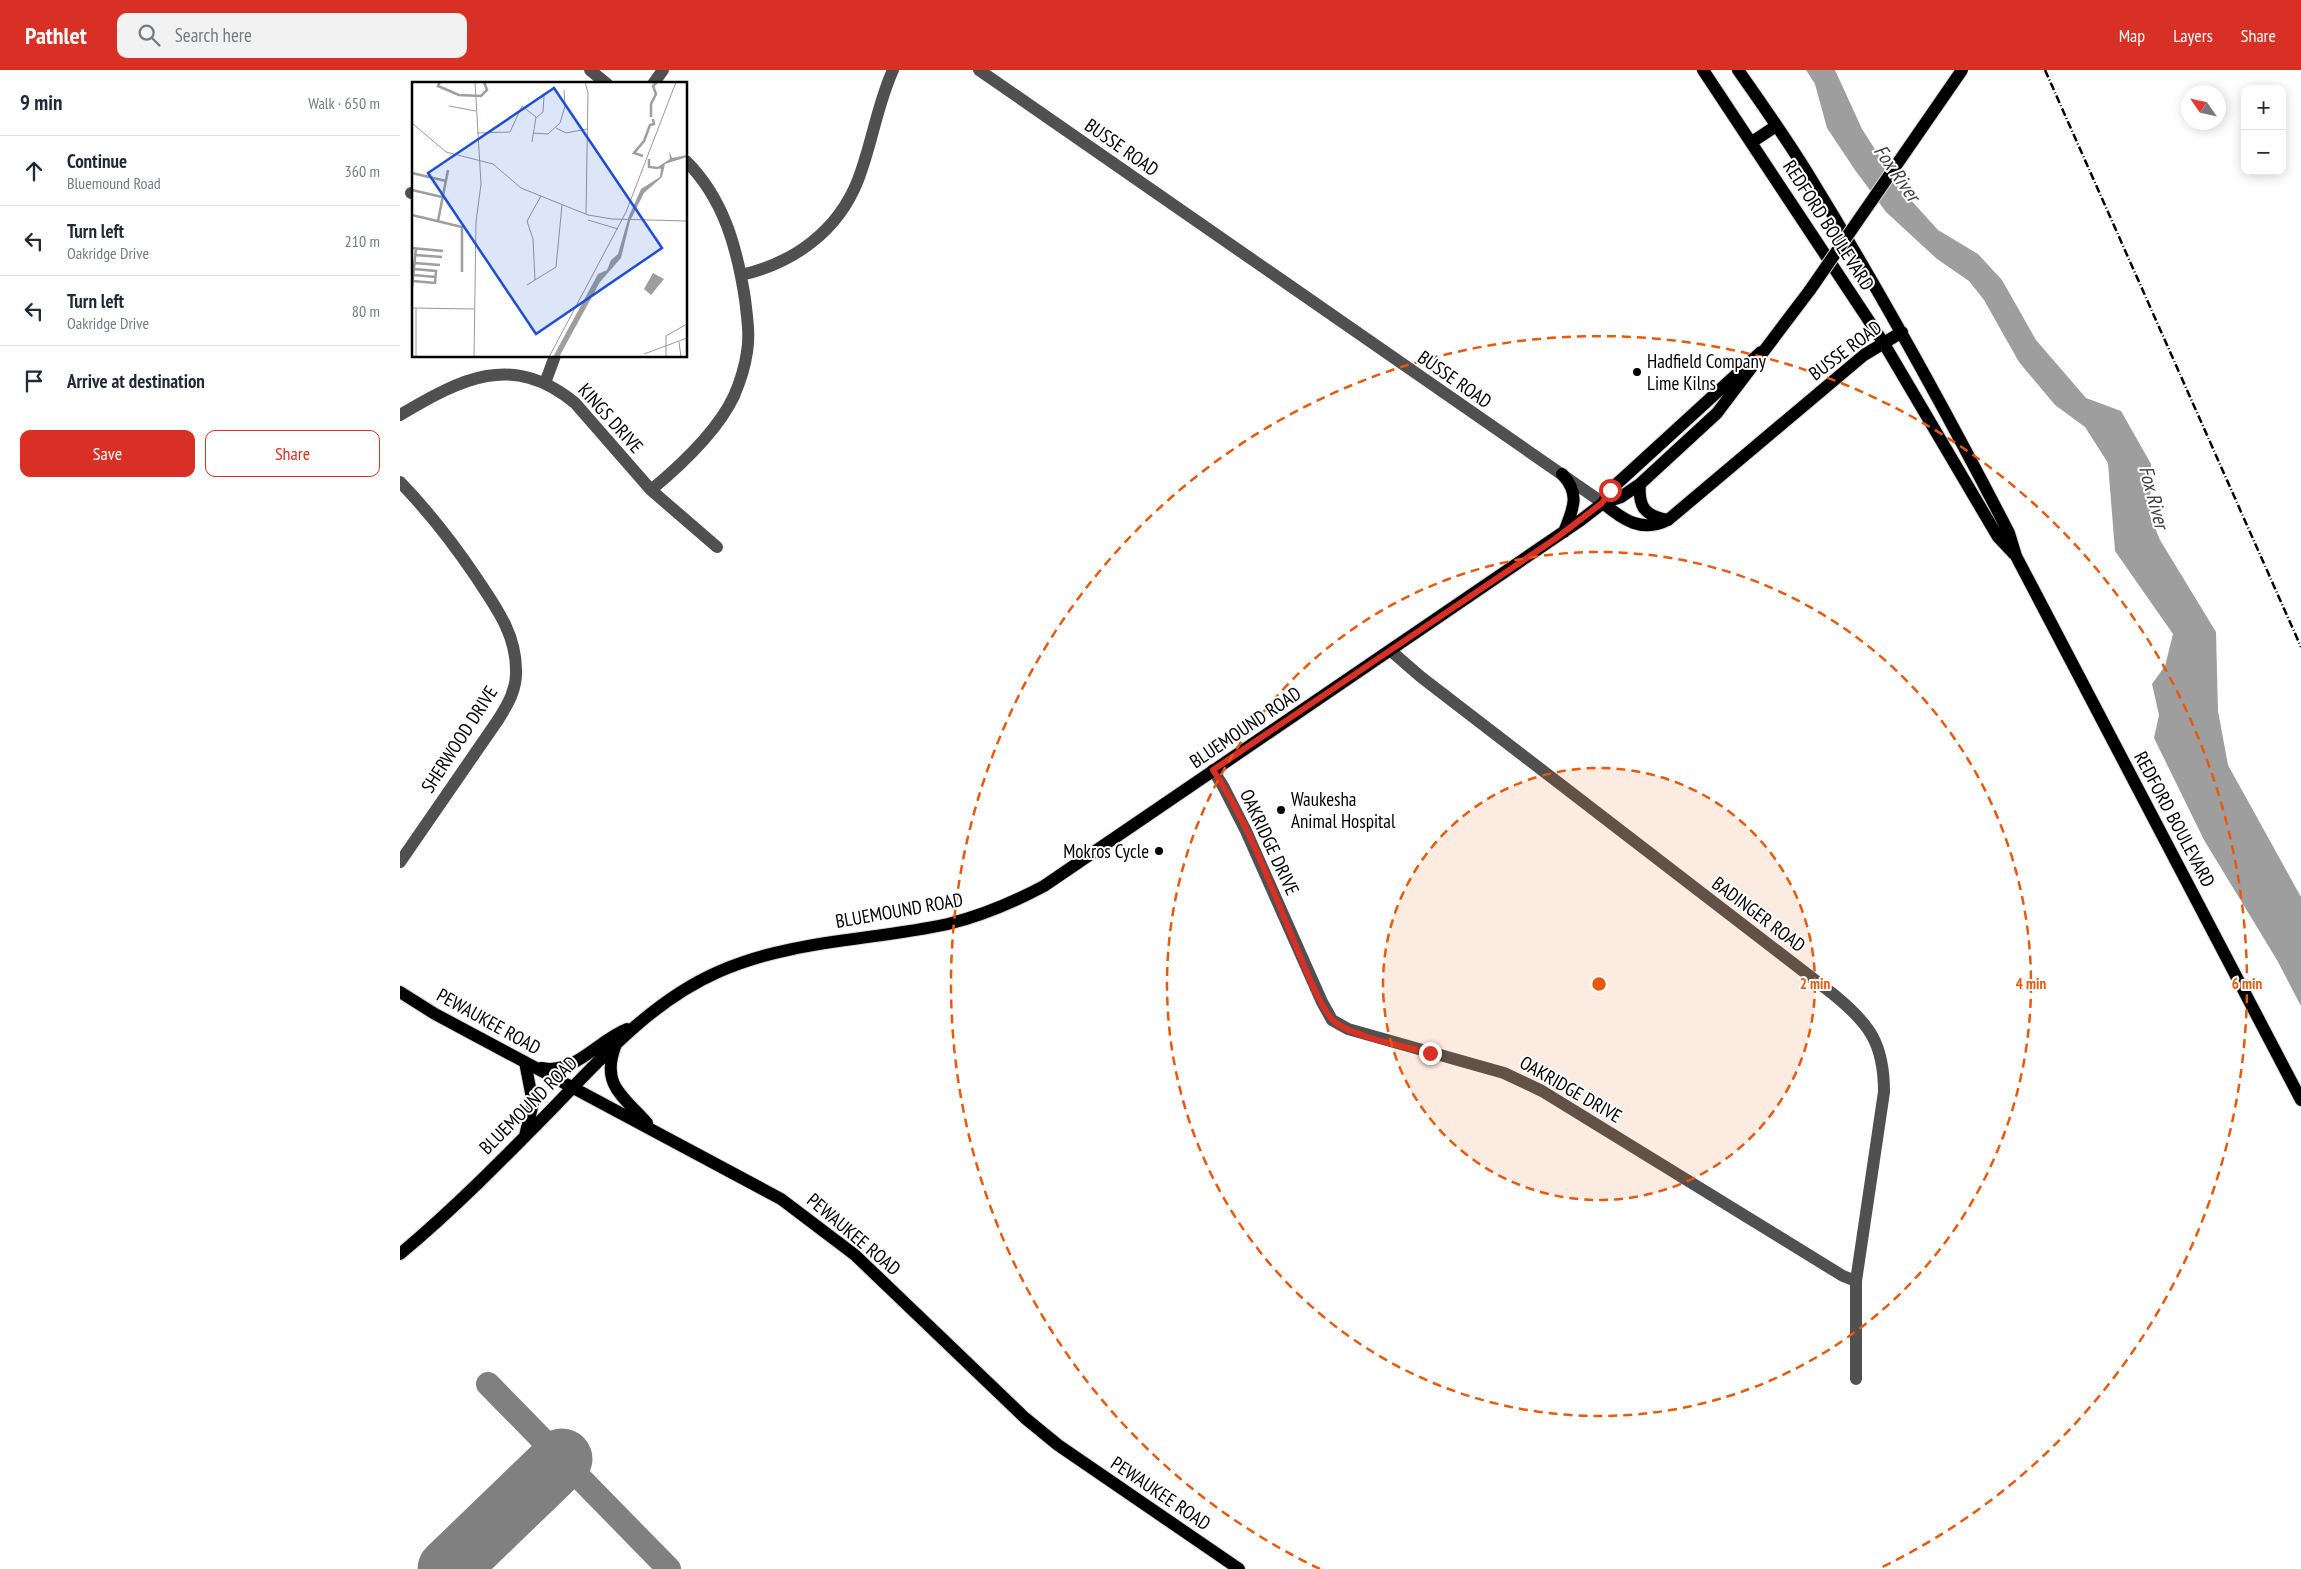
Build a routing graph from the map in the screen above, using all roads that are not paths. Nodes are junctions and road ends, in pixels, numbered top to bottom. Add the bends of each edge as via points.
1 (590, 70) edge
2 (663, 70) edge
3 (893, 70) edge
4 (979, 70) edge
5 (1703, 70) edge
6 (1738, 70) edge
7 (1962, 70) edge
8 (605, 82) edge
9 (654, 82) edge
10 (1776, 126) junction
11 (1752, 142) junction
12 (688, 163) edge
13 (741, 275) junction
14 (1902, 332) junction
15 (1883, 342) junction
16 (1761, 352) junction
17 (554, 358) edge
18 (545, 383) junction
19 (400, 415) edge
20 (1562, 474) junction
21 (400, 482) edge
22 (1640, 484) junction
23 (651, 490) junction
24 (1602, 503) junction
25 (1668, 520) junction
26 (1564, 532) junction
27 (716, 547) dead end
28 (2016, 556) junction
29 (1391, 650) junction
30 (1213, 770) junction
31 (400, 862) edge
32 (400, 992) edge
33 (637, 1025) junction
34 (616, 1044) junction
35 (528, 1064) junction
36 (572, 1087) junction
37 (2301, 1100) edge
38 (653, 1129) junction
39 (525, 1136) junction
40 (400, 1254) edge
41 (1856, 1281) junction
42 (1856, 1379) dead end
43 (1239, 1569) edge

1 - 8 street
2 - 9 street
3 - 13 street via 858,179 834,221 821,236 799,252 776,264
4 - 20 street, BUSSE ROAD
5 - 11 main road, REDFORD BOULEVARD
6 - 10 main road, REDFORD BOULEVARD
7 - 16 main road, BLUEMOUND ROAD, bridge via 1810,290
10 - 11 main road
10 - 14 main road, REDFORD BOULEVARD
11 - 15 main road, REDFORD BOULEVARD
12 - 13 street via 710,190 724,216
13 - 23 street via 749,335 734,396 714,427
14 - 15 main road, BUSSE ROAD
14 - 28 main road, REDFORD BOULEVARD via 2005,525
15 - 25 main road, BUSSE ROAD
15 - 28 main road, REDFORD BOULEVARD via 1998,537
16 - 22 main road, BLUEMOUND ROAD via 1716,412
16 - 24 main road, BLUEMOUND ROAD via 1610,490
17 - 18 street
18 - 19 street, KINGS DRIVE via 511,375 480,376 456,384
18 - 23 street, KINGS DRIVE via 575,403
20 - 24 street, BUSSE ROAD
20 - 26 main road via 1574,494
21 - 31 street, SHERWOOD DRIVE via 447,534 498,610 512,641 516,670 511,699
22 - 24 main road, BLUEMOUND ROAD via 1621,497
22 - 25 main road via 1638,498 1646,510 1656,518
23 - 27 street, KINGS DRIVE
24 - 25 main road, BUSSE ROAD via 1636,525 1653,526
24 - 26 main road, BLUEMOUND ROAD
26 - 29 main road, BLUEMOUND ROAD
28 - 37 main road, REDFORD BOULEVARD
29 - 30 main road, BLUEMOUND ROAD
29 - 41 street, BADINGER ROAD via 1421,677 1833,994 1866,1024 1881,1054 1884,1092
30 - 33 main road, BLUEMOUND ROAD via 1075,867 1016,900 947,924 813,943 758,957 693,985
30 - 41 street, OAKRIDGE DRIVE via 1246,831 1328,1015 1337,1024 1362,1034 1515,1076
32 - 35 main road, PEWAUKEE ROAD
33 - 34 main road, BLUEMOUND ROAD
33 - 35 main road via 614,1035 568,1066 553,1070
34 - 36 main road, BLUEMOUND ROAD
34 - 38 main road via 610,1078
35 - 36 main road, PEWAUKEE ROAD
35 - 39 main road via 533,1103
36 - 38 main road, PEWAUKEE ROAD
36 - 39 main road, BLUEMOUND ROAD
38 - 43 main road, PEWAUKEE ROAD via 781,1199 809,1218 855,1255 1045,1435
39 - 40 main road, BLUEMOUND ROAD
41 - 42 street, BADINGER ROAD

